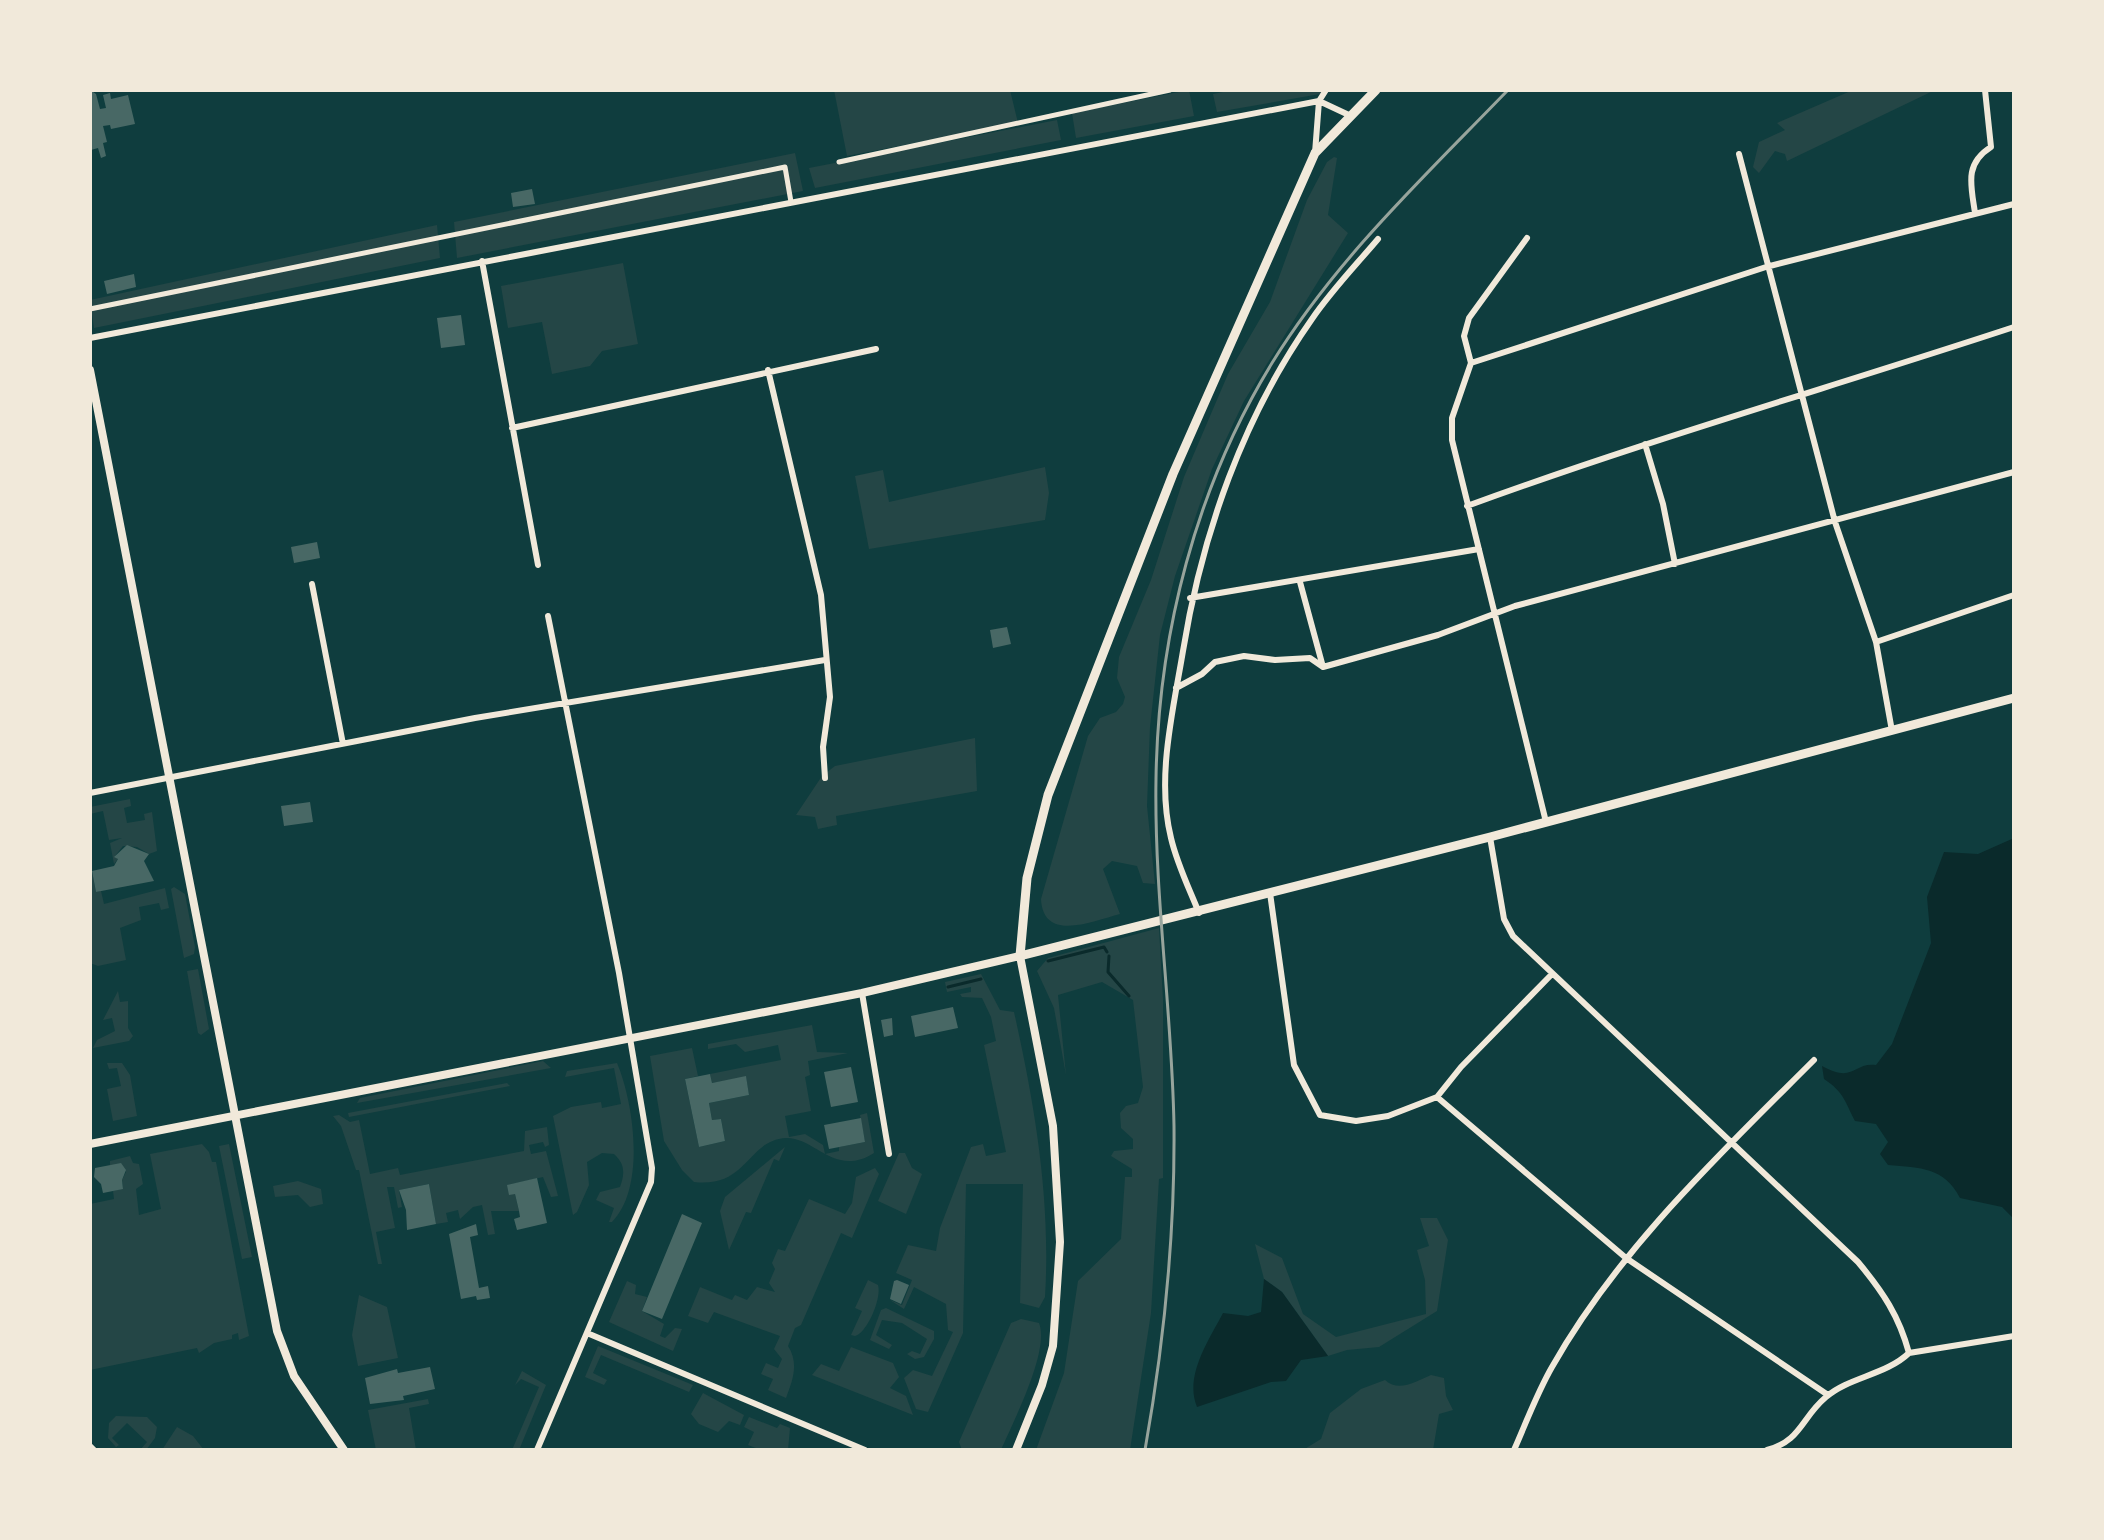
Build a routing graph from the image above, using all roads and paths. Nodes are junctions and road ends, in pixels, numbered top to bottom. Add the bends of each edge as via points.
1 (1170, 90) edge
2 (1326, 90) edge
3 (1376, 90) edge
4 (1985, 90) edge
5 (1319, 101) junction
6 (1351, 116) junction
7 (1315, 153) junction
8 (1739, 154) dead end
9 (839, 162) dead end
10 (791, 202) junction
11 (2014, 204) edge
12 (1975, 213) junction
13 (1527, 238) dead end
14 (1378, 239) dead end
15 (482, 261) junction
16 (1766, 267) junction
17 (90, 309) edge
18 (2014, 327) edge
19 (90, 338) edge
20 (876, 349) dead end
21 (1471, 363) junction
22 (90, 370) edge
23 (768, 370) junction
24 (1800, 397) junction
25 (512, 428) junction
26 (1645, 444) junction
27 (2014, 472) edge
28 (1467, 506) junction
29 (1835, 522) junction
30 (1479, 549) junction
31 (1675, 564) junction
32 (538, 565) dead end
33 (1300, 582) junction
34 (312, 584) dead end
35 (2014, 595) edge
36 (1190, 598) junction
37 (1496, 615) junction
38 (548, 616) dead end
39 (1876, 642) junction
40 (825, 660) junction
41 (1323, 667) junction
42 (1176, 688) junction
43 (2014, 698) edge
44 (565, 705) junction
45 (1892, 731) junction
46 (343, 744) junction
47 (169, 777) junction
48 (825, 778) dead end
49 (90, 793) edge
50 (1546, 822) junction
51 (1490, 837) junction
52 (1270, 893) junction
53 (1199, 913) junction
54 (1020, 956) junction
55 (1552, 974) junction
56 (862, 993) junction
57 (629, 1037) junction
58 (1814, 1060) dead end
59 (1437, 1097) junction
60 (234, 1115) junction
61 (90, 1144) edge
62 (1730, 1144) junction
63 (889, 1154) dead end
64 (1626, 1258) junction
65 (587, 1333) junction
66 (2014, 1336) edge
67 (1909, 1353) junction
68 (1828, 1395) junction
69 (90, 1446) edge
70 (94, 1450) edge
71 (344, 1450) edge
72 (537, 1450) edge
73 (865, 1450) edge
74 (1016, 1450) edge
75 (1514, 1450) edge
76 (1767, 1450) edge

1 - 9 street
2 - 5 street
3 - 6 main road
4 - 12 street via 1991,147 1977,155 1969,171
5 - 6 street
5 - 7 street
5 - 10 street
6 - 7 main road
7 - 54 main road via 1173,474 1048,795 1027,878
8 - 16 street
10 - 15 street
10 - 17 street via 785,167
11 - 12 street
12 - 16 street
13 - 21 street via 1469,318 1464,336
14 - 36 street via 1312,318 1260,409 1223,491
15 - 19 street
15 - 25 street
16 - 21 street
16 - 24 street
18 - 24 street
20 - 23 street
21 - 28 street via 1452,429
22 - 47 street
23 - 25 street
23 - 40 street via 821,594
24 - 26 street
24 - 29 street
25 - 32 street
26 - 28 street
26 - 31 street
27 - 29 street
28 - 30 street
29 - 31 street
29 - 39 street
30 - 33 street
30 - 37 street
31 - 37 street
33 - 36 street
33 - 41 street
34 - 46 street
35 - 39 street
36 - 42 street
37 - 41 street
37 - 50 street
38 - 44 street
39 - 45 street
40 - 44 street
40 - 48 street via 830,697
41 - 42 street via 1310,658 1244,656 1215,662
42 - 53 street via 1167,751 1170,836
43 - 45 main road
44 - 46 street
44 - 57 street
45 - 50 main road
46 - 47 street
47 - 49 street
47 - 60 street
50 - 51 main road
51 - 52 main road
51 - 55 street via 1504,919 1513,936
52 - 53 main road
52 - 59 street via 1294,1065 1320,1115 1356,1121 1388,1116
53 - 54 main road
54 - 56 street
54 - 74 street via 1053,1126 1060,1251 1053,1346
55 - 59 street
55 - 62 street
56 - 57 street
56 - 63 street
57 - 60 street
57 - 65 street via 652,1174
58 - 62 street
59 - 64 street
60 - 61 street
60 - 71 street via 282,1350
62 - 64 street
62 - 67 street via 1858,1262 1887,1297
64 - 68 street
64 - 75 street via 1552,1367
65 - 72 street
65 - 73 street
66 - 67 street
67 - 68 street
68 - 76 street via 1788,1444
69 - 70 street

